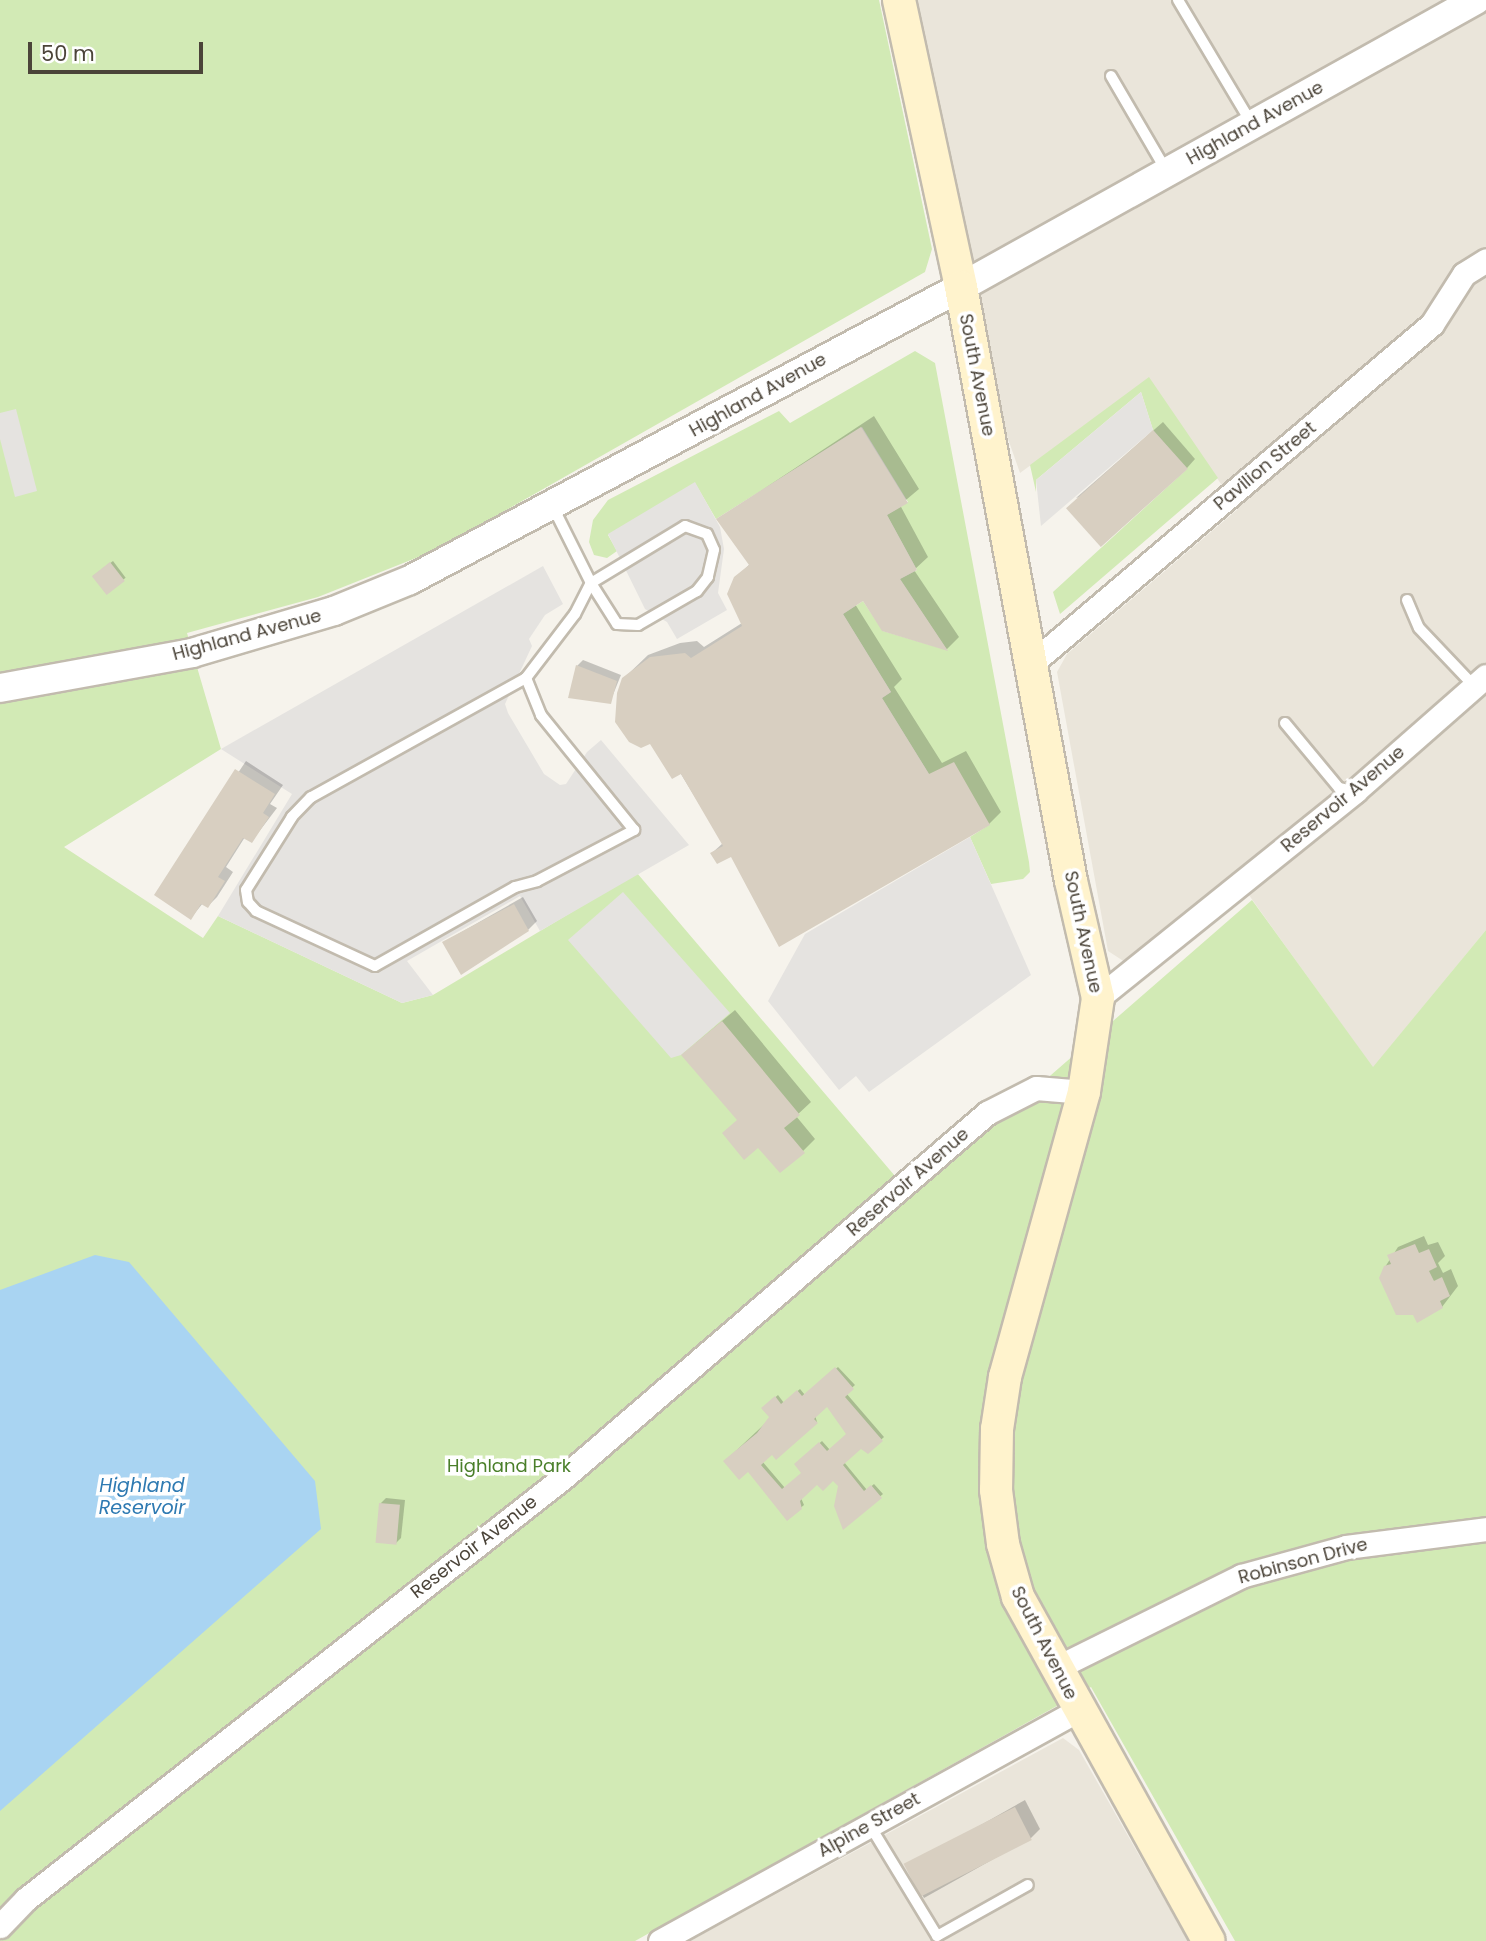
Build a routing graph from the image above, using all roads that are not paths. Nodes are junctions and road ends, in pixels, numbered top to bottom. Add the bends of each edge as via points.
1 (899, 0) edge
2 (1178, 0) edge
3 (1476, 0) edge
4 (1111, 76) dead end
5 (1252, 124) junction
6 (1167, 172) junction
7 (1486, 260) edge
8 (961, 287) junction
9 (553, 507) junction
10 (591, 583) junction
11 (1407, 600) dead end
12 (1032, 663) junction
13 (526, 678) junction
14 (1480, 681) edge
15 (0, 688) edge
16 (1285, 723) dead end
17 (1355, 791) junction
18 (1098, 998) junction
19 (1084, 1092) junction
20 (1486, 1529) edge
21 (1056, 1668) junction
22 (1078, 1710) junction
23 (869, 1825) junction
24 (1028, 1885) dead end
25 (0, 1926) edge
26 (660, 1941) edge
27 (1209, 1941) edge

1 - 8 main road, South Avenue
2 - 5 lane
3 - 5 street, Highland Avenue
4 - 6 lane
5 - 6 street, Highland Avenue
6 - 8 street, Highland Avenue
7 - 12 street, Pavilion Street via 1464,274 1432,324
8 - 9 street, Highland Avenue
8 - 12 main road, South Avenue
9 - 10 lane
9 - 15 street, Highland Avenue via 410,580 334,611 192,653
10 - 10 lane via 617,624 638,625 697,591 708,577 714,550 708,534 685,526
10 - 13 lane via 575,614
11 - 14 lane via 1419,628
12 - 18 main road, South Avenue via 1071,881
13 - 13 lane via 311,797 292,817 246,890 248,902 256,911 376,966 515,887 537,881 634,830 541,715
14 - 17 street, Reservoir Avenue
16 - 17 lane via 1339,788
17 - 18 street, Reservoir Avenue
18 - 19 main road, South Avenue
19 - 21 main road, South Avenue via 1005,1377 997,1429 996,1490 1003,1544 1018,1597
19 - 25 street, Reservoir Avenue via 1036,1088 987,1114 565,1476 26,1899
20 - 21 street, Robinson Drive via 1346,1547 1241,1576
21 - 22 main road, South Avenue
22 - 23 street, Alpine Street
22 - 27 main road, South Avenue
23 - 24 lane via 937,1936
23 - 26 street, Alpine Street

